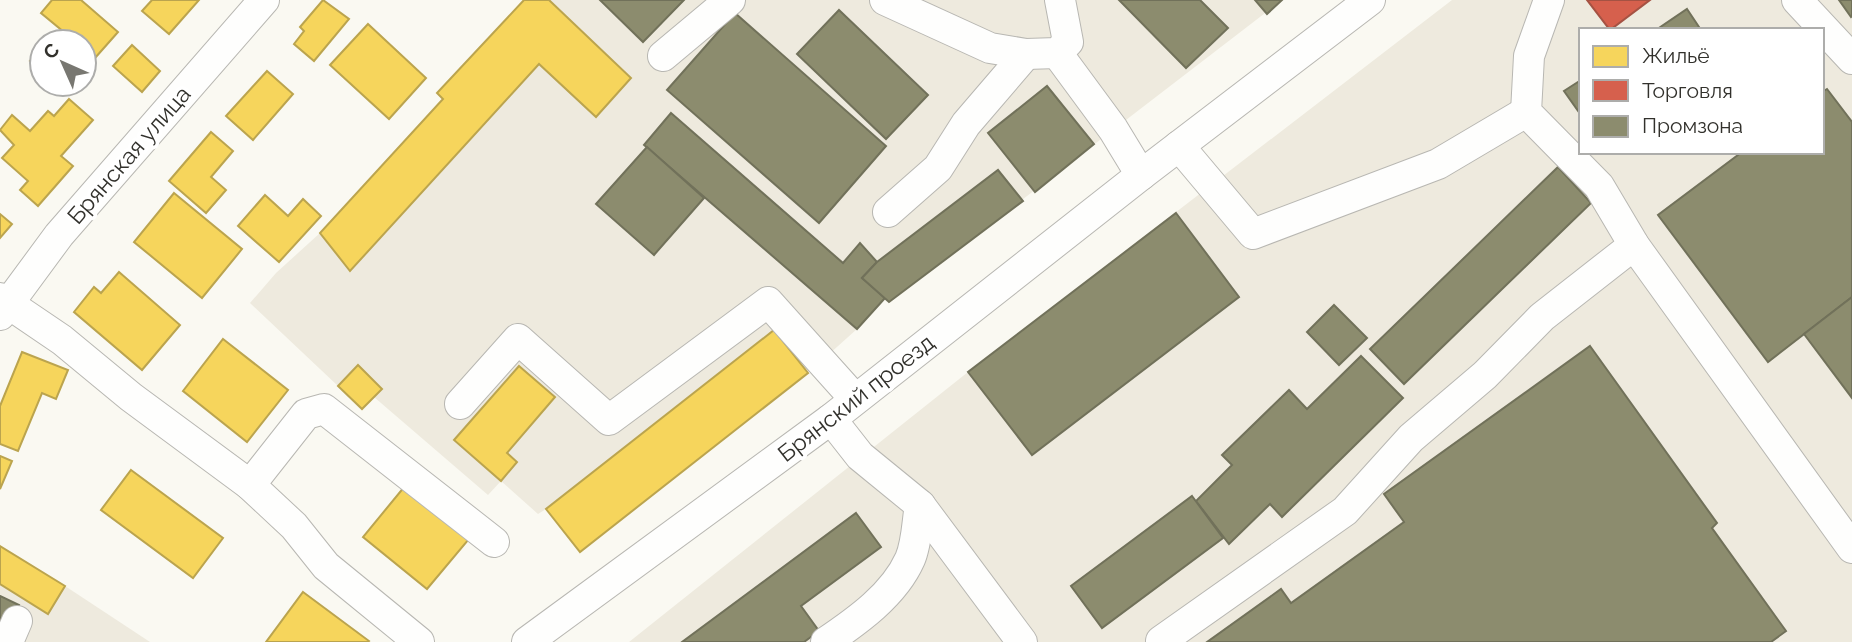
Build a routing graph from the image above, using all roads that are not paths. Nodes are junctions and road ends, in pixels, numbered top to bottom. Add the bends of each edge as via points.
1 (264, 0) edge
2 (730, 0) edge
3 (886, 0) edge
4 (1060, 0) edge
5 (1370, 0) edge
6 (1549, 0) edge
7 (1797, 0) edge
8 (1823, 28) edge
9 (1824, 29) edge
10 (1057, 53) junction
11 (1026, 54) junction
12 (663, 56) dead end
13 (1852, 59) edge
14 (1527, 112) junction
15 (1179, 146) junction
16 (1141, 175) junction
17 (888, 212) dead end
18 (1634, 245) junction
19 (2, 305) edge
20 (855, 399) junction
21 (460, 404) dead end
22 (831, 419) junction
23 (250, 485) junction
24 (920, 505) junction
25 (494, 542) dead end
26 (1852, 548) edge
27 (1161, 641) edge
28 (419, 642) edge
29 (527, 642) edge
30 (826, 642) edge
31 (1022, 642) edge

1 - 19 street, Брянская улица
2 - 12 street
3 - 11 street via 990,48
4 - 10 street via 1068,41
5 - 15 street, Брянский проезд
6 - 14 street via 1529,56
7 - 8 street
9 - 13 street
10 - 11 street
10 - 16 street
11 - 17 street via 966,124 938,168
14 - 15 street via 1438,164 1253,234
14 - 18 street via 1599,186
15 - 16 street, Брянский проезд
16 - 20 street, Брянский проезд
18 - 26 street
18 - 27 street via 1542,317 1485,375 1411,438 1345,511
19 - 23 street via 62,340
20 - 21 street via 768,302 609,420 518,339
20 - 22 street, Брянский проезд
22 - 24 street via 860,456
22 - 29 street, Брянский проезд
23 - 25 street via 306,414 324,409
23 - 28 street via 294,526 326,566
24 - 30 street via 910,559 884,596
24 - 31 street

